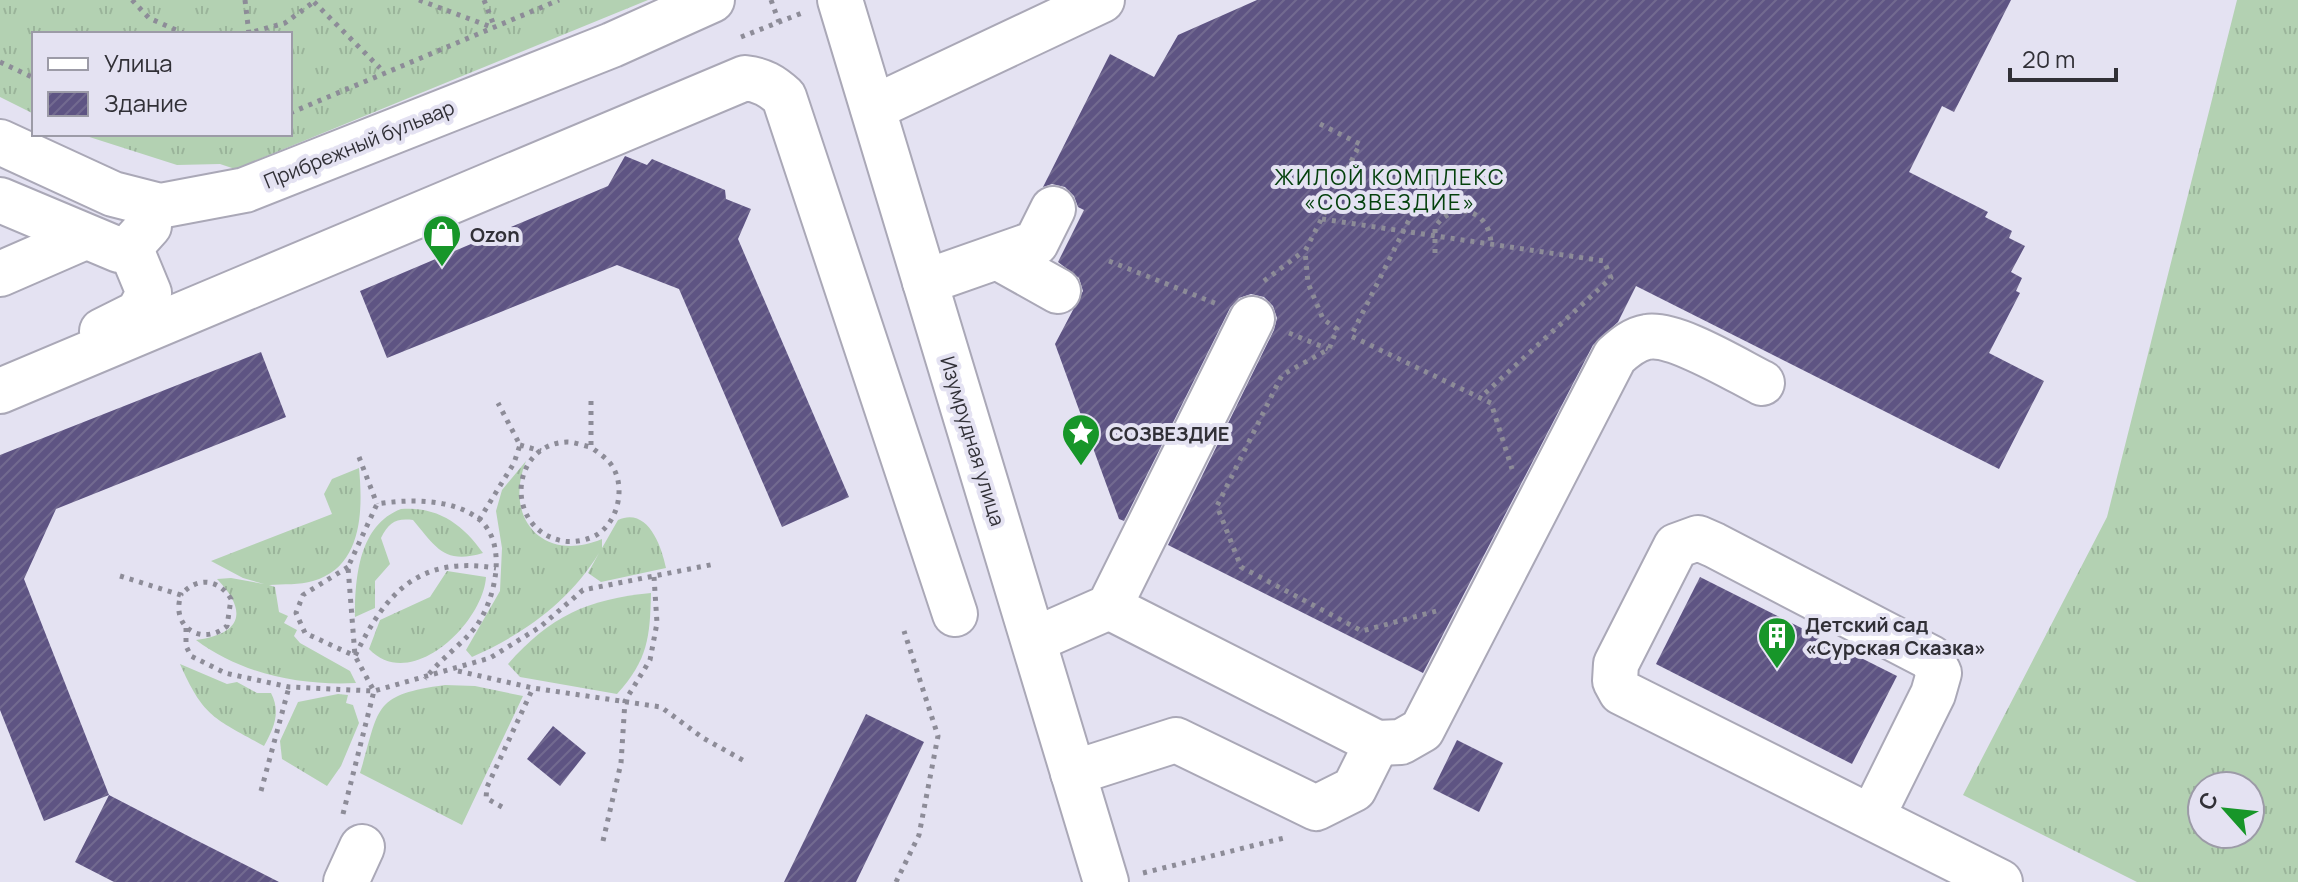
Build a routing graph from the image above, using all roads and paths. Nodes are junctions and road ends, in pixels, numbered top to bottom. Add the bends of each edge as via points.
1 (132, 0) edge
2 (245, 0) edge
3 (419, 0) edge
4 (484, 0) edge
5 (559, 0) edge
6 (712, 0) edge
7 (771, 0) edge
8 (840, 0) edge
9 (1102, 0) edge
10 (315, 1) edge
11 (435, 4) edge
12 (779, 22) dead end
13 (495, 28) junction
14 (173, 32) edge
15 (248, 32) edge
16 (255, 32) edge
17 (0, 62) edge
18 (380, 68) dead end
19 (32, 77) edge
20 (873, 108) junction
21 (292, 112) edge
22 (1320, 124) dead end
23 (0, 142) edge
24 (1431, 176) dead end
25 (0, 200) edge
26 (160, 206) junction
27 (1053, 209) dead end
28 (1322, 219) junction
29 (1404, 230) junction
30 (1432, 235) junction
31 (85, 237) junction
32 (1491, 245) junction
33 (130, 247) junction
34 (1435, 253) dead end
35 (999, 258) junction
36 (0, 274) edge
37 (925, 282) junction
38 (1058, 291) dead end
39 (1252, 319) dead end
40 (1337, 329) junction
41 (1351, 336) junction
42 (0, 374) edge
43 (1762, 383) dead end
44 (0, 391) edge
45 (1481, 397) junction
46 (591, 401) dead end
47 (498, 403) dead end
48 (520, 445) junction
49 (591, 447) junction
50 (541, 451) junction
51 (359, 457) dead end
52 (1514, 473) dead end
53 (377, 504) junction
54 (479, 520) junction
55 (715, 564) dead end
56 (348, 567) junction
57 (496, 568) junction
58 (120, 576) dead end
59 (654, 577) junction
60 (181, 595) junction
61 (1109, 607) junction
62 (1446, 609) dead end
63 (955, 614) dead end
64 (186, 628) junction
65 (904, 631) dead end
66 (1034, 640) junction
67 (355, 656) junction
68 (454, 670) junction
69 (425, 679) junction
70 (289, 687) junction
71 (533, 688) junction
72 (374, 691) junction
73 (625, 701) junction
74 (1377, 743) junction
75 (748, 763) dead end
76 (1073, 773) junction
77 (261, 791) dead end
78 (502, 807) dead end
79 (1316, 808) junction
80 (1872, 817) junction
81 (603, 841) dead end
82 (350, 849) edge
83 (1120, 878) edge
84 (896, 882) edge
85 (2000, 882) edge

1 - 14 path
2 - 15 path
3 - 11 path
4 - 13 path
5 - 13 path
6 - 26 street, Прибрежный бульвар via 245,190
7 - 12 path
8 - 20 street, Изумрудная улица
9 - 20 street
10 - 16 path via 285,23
10 - 18 path
11 - 13 path
13 - 21 path
17 - 19 path
20 - 37 street, Изумрудная улица
22 - 28 path via 1360,144
23 - 26 street, Прибрежный бульвар via 113,194
24 - 29 path
25 - 31 street
26 - 33 street
27 - 35 street via 1036,243
28 - 29 path
28 - 40 path via 1305,251 1308,283 1323,319
29 - 30 path
29 - 41 path
30 - 32 path
30 - 32 path via 1448,213 1467,211 1489,227
30 - 34 path
31 - 33 street via 109,248
31 - 36 street
32 - 45 path via 1604,261 1611,278
33 - 42 street via 149,293 138,313
35 - 37 street
35 - 38 street
37 - 66 street, Изумрудная улица
39 - 61 street
40 - 41 path
40 - 62 path via 1329,349 1282,375 1217,506 1241,567 1362,631
41 - 45 path
43 - 74 street via 1665,337 1646,337 1615,356 1422,730 1401,742
44 - 63 street via 745,78 757,79 784,97
45 - 52 path via 1491,403
46 - 49 path
47 - 48 path
48 - 50 path
48 - 54 path
49 - 50 path via 566,442
49 - 50 path via 611,464 620,489 615,514 598,534 573,543 548,538 528,521 520,497 524,471
51 - 53 path
53 - 54 path via 410,499
53 - 56 path
54 - 57 path via 491,536
55 - 59 path
56 - 67 path
56 - 67 path via 303,595 296,613 305,633
57 - 67 path via 465,563 424,572 390,599
57 - 69 path via 490,599 476,627
58 - 60 path
59 - 68 path via 583,590 540,627 490,658
59 - 73 path via 657,623 650,660
60 - 64 path via 179,613
60 - 64 path via 194,584 211,582 226,592 232,609 227,626 211,635
61 - 66 street
61 - 74 street
64 - 70 path via 191,656 225,673
65 - 84 path via 938,736 919,835
66 - 76 street, Изумрудная улица
67 - 72 path
68 - 69 path
68 - 71 path
69 - 72 path
70 - 72 path
70 - 77 path
71 - 73 path
71 - 78 path via 487,787 486,798
72 - 82 path
73 - 75 path via 661,707
73 - 81 path via 621,763
74 - 79 street via 1354,789
76 - 79 street via 1176,740
76 - 83 street, Изумрудная улица
79 - 83 path via 1307,832
80 - 80 street via 1621,692 1616,664 1676,546 1698,538 1714,545 1931,658 1939,673 1933,694
80 - 85 street

